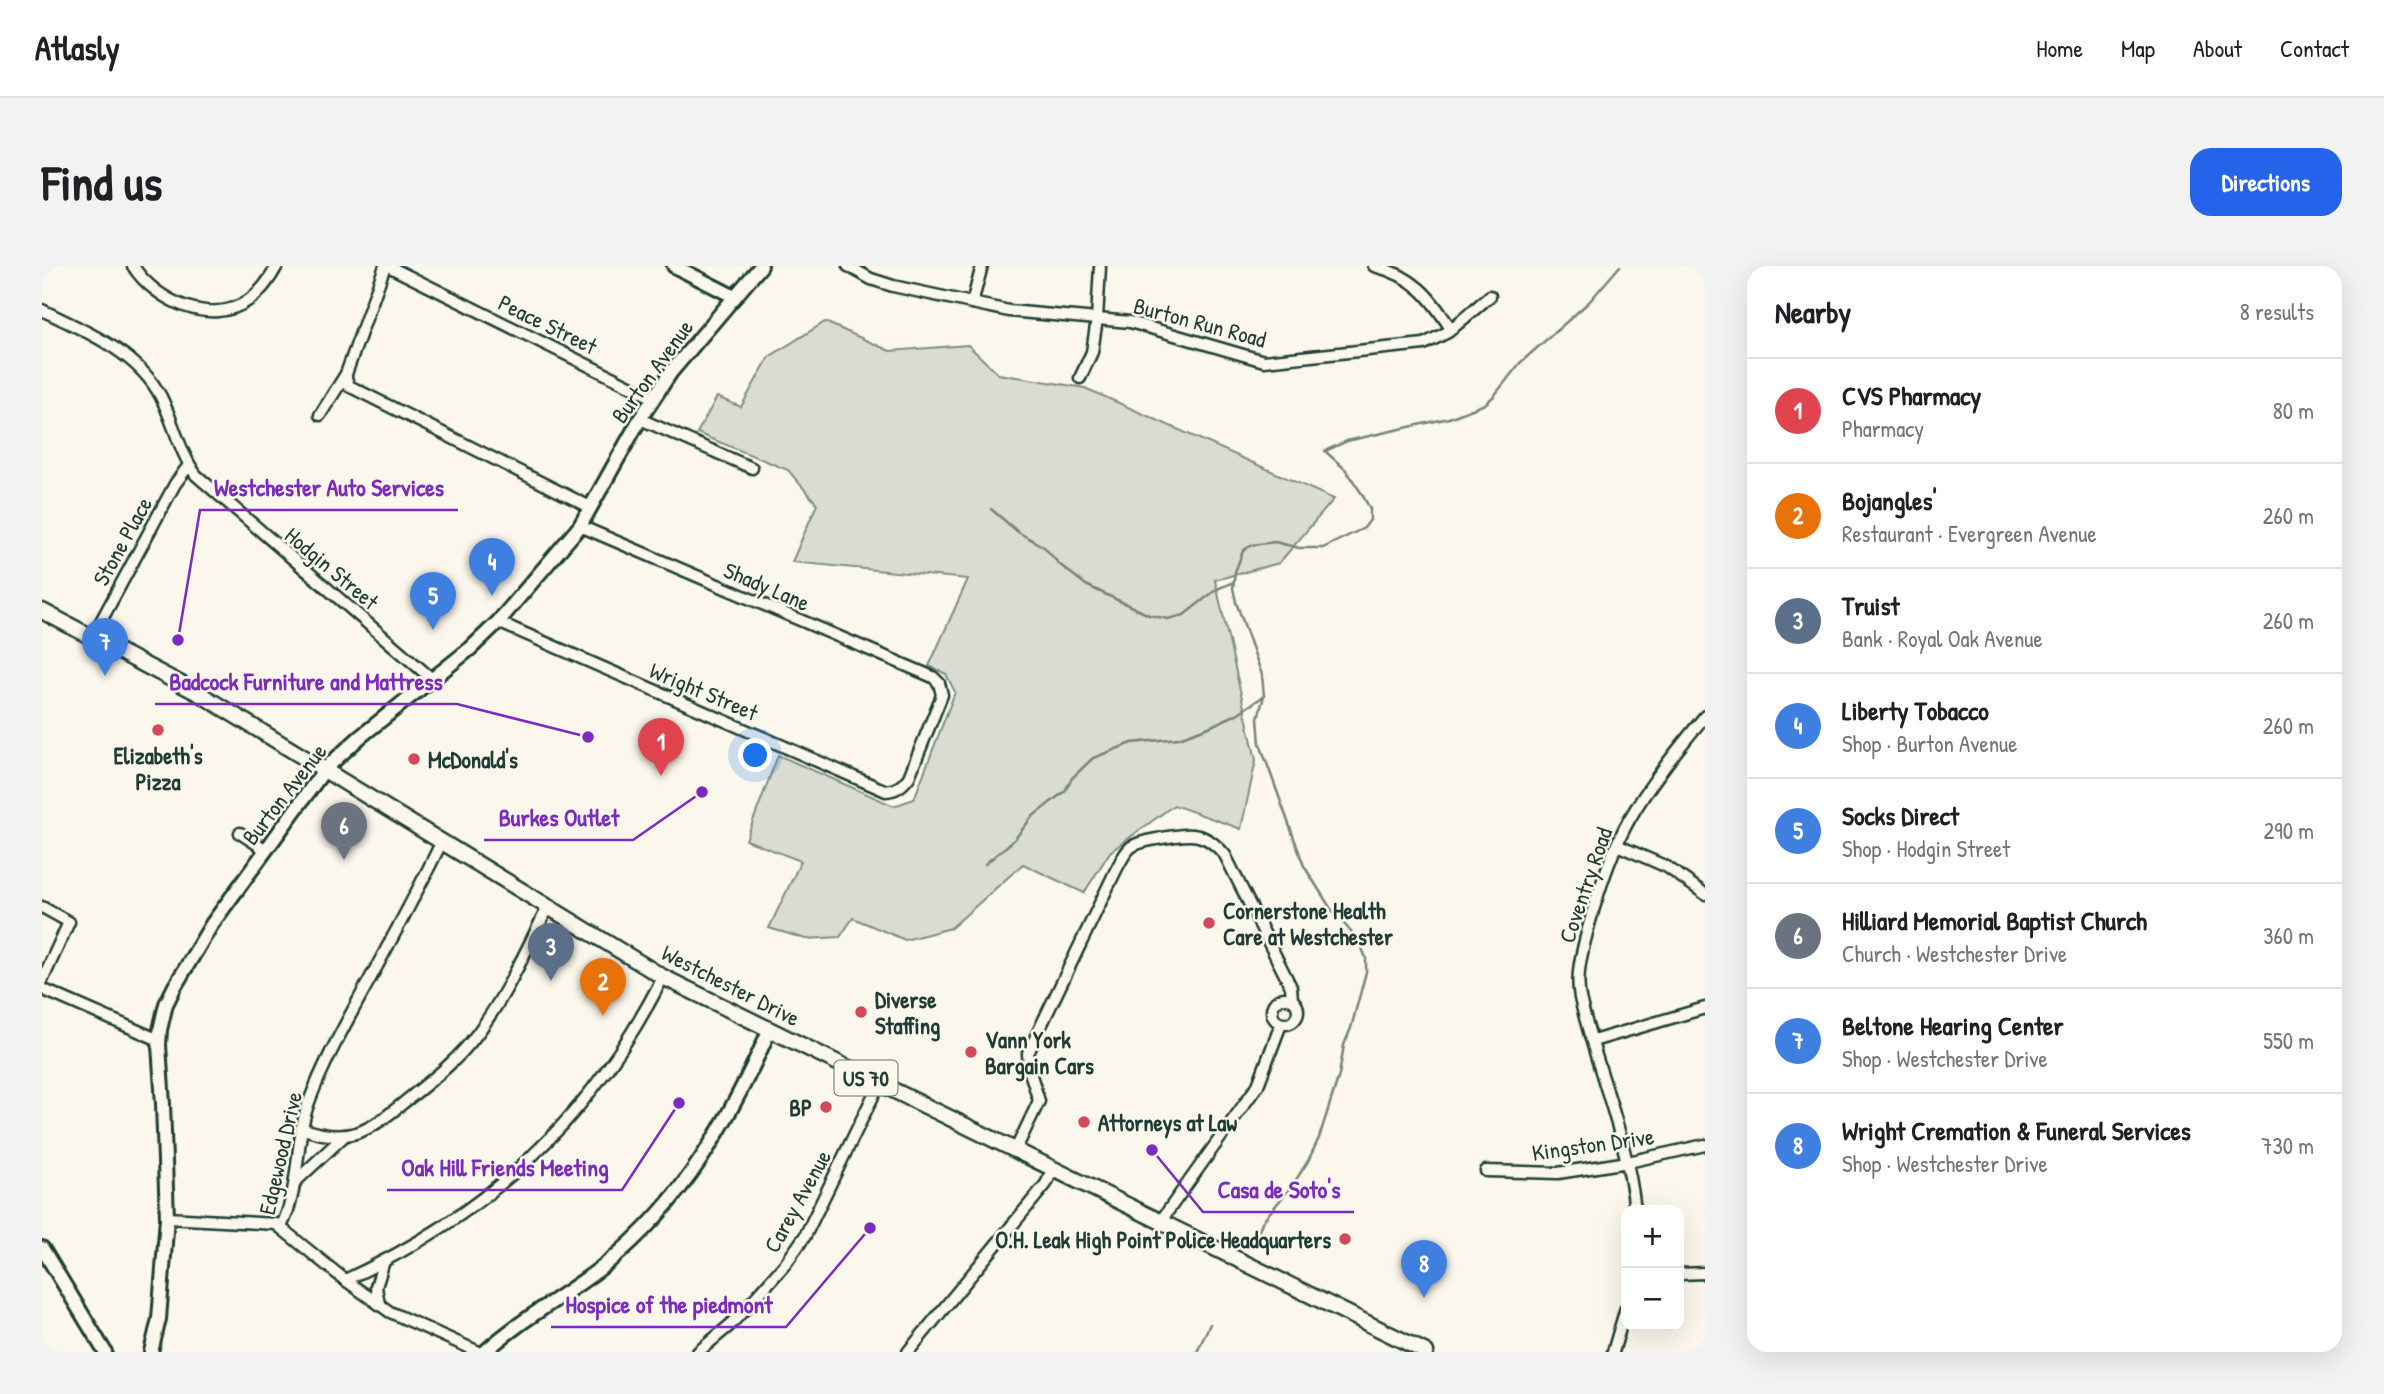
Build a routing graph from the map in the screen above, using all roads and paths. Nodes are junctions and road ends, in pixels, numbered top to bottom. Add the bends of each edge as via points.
1 (133, 266) edge
2 (277, 266) edge
3 (387, 266) edge
4 (674, 266) edge
5 (761, 266) edge
6 (848, 266) edge
7 (982, 266) edge
8 (1100, 266) edge
9 (1374, 266) edge
10 (1490, 296) dead end
11 (735, 297) junction
12 (972, 303) junction
13 (42, 310) edge
14 (1097, 319) junction
15 (1451, 328) junction
16 (346, 374) junction
17 (1080, 378) dead end
18 (654, 398) junction
19 (320, 415) dead end
20 (640, 419) junction
21 (189, 465) junction
22 (752, 468) dead end
23 (590, 507) junction
24 (580, 526) junction
25 (42, 611) edge
26 (498, 622) junction
27 (93, 636) junction
28 (432, 679) junction
29 (1705, 716) edge
30 (325, 769) junction
31 (896, 790) joint
32 (240, 833) dead end
33 (442, 841) junction
34 (1617, 845) junction
35 (266, 850) junction
36 (1705, 894) edge
37 (42, 907) edge
38 (548, 907) junction
39 (663, 977) junction
40 (42, 981) edge
41 (42, 989) edge
42 (1292, 999) junction
43 (1705, 1008) edge
44 (1281, 1024) junction
45 (769, 1031) junction
46 (159, 1040) junction
47 (1593, 1041) junction
48 (879, 1084) junction
49 (301, 1128) junction
50 (343, 1137) junction
51 (1705, 1144) edge
52 (1015, 1151) junction
53 (1628, 1162) junction
54 (1053, 1169) junction
55 (1486, 1171) dead end
56 (294, 1182) junction
57 (1634, 1205) edge
58 (167, 1218) junction
59 (1160, 1222) junction
60 (281, 1227) junction
61 (42, 1248) edge
62 (384, 1261) junction
63 (1684, 1273) edge
64 (1705, 1273) edge
65 (345, 1280) junction
66 (379, 1304) junction
67 (1621, 1325) edge
68 (105, 1352) edge
69 (151, 1352) edge
70 (479, 1352) edge
71 (485, 1352) edge
72 (698, 1352) edge
73 (908, 1352) edge
74 (1426, 1352) edge
75 (1613, 1352) edge

1 - 2 street via 164,296 206,311 248,301
3 - 16 street
3 - 18 street, Peace Street
4 - 11 street
5 - 11 street, Burton Avenue
6 - 12 street, Burton Run Road via 893,286
7 - 12 street
8 - 14 street
9 - 15 street via 1415,283
10 - 15 street, Burton Run Road
11 - 18 street, Burton Avenue
12 - 14 street, Burton Run Road
13 - 21 street, Hodgin Street via 118,350 145,373 160,395
14 - 15 street, Burton Run Road via 1130,322 1264,362 1424,344
14 - 17 street via 1092,352
16 - 19 street
16 - 23 street via 349,386
18 - 20 street, Burton Avenue
20 - 22 street
20 - 23 street, Burton Avenue
21 - 27 street, Stone Place
21 - 28 street, Hodgin Street via 208,487
23 - 24 street, Burton Avenue
24 - 26 street, Burton Avenue
24 - 31 street, Shady Lane via 933,677 942,695 909,777
25 - 27 main road, Westchester Drive / US 70
26 - 28 street, Burton Avenue
26 - 31 street, Wright Street via 874,786
27 - 30 main road, Westchester Drive / US 70
28 - 30 street, Burton Avenue
29 - 34 street, Coventry Road via 1644,796
30 - 33 main road, Westchester Drive / US 70
30 - 35 street, Burton Avenue
32 - 35 street
33 - 38 main road, Westchester Drive / US 70
33 - 49 street, Edgewood Drive via 335,1044
34 - 36 street via 1667,867
34 - 47 street, Coventry Road via 1580,958 1580,996
35 - 46 street, Burton Avenue via 212,924 175,986 166,1004
37 - 40 street via 69,922
38 - 39 main road, Westchester Drive / US 70
38 - 50 street via 499,1000 460,1055 376,1123
39 - 45 main road, Westchester Drive / US 70
39 - 62 street via 613,1062 543,1146 481,1201
41 - 46 street
42 - 44 street via 1298,1015 1293,1022
42 - 44 street via 1279,999 1273,1006 1272,1014
42 - 52 street via 1291,987 1216,844 1190,834 1133,845 1116,870 1028,1053 1028,1069 1039,1101
43 - 47 street
44 - 59 street via 1258,1085
45 - 48 main road, Westchester Drive / US 70
45 - 71 street via 743,1090 708,1151 649,1226 607,1263
46 - 58 street, Burton Avenue
47 - 53 street, Coventry Road
48 - 52 main road, Westchester Drive / US 70
48 - 72 street, Carey Avenue via 805,1236 758,1295
49 - 50 street
49 - 56 street, Edgewood Drive
50 - 56 street
51 - 53 street, Kingston Drive
52 - 54 main road, Westchester Drive / US 70
53 - 55 street, Kingston Drive via 1558,1174
53 - 57 street, Coventry Road
54 - 59 main road, Westchester Drive / US 70
54 - 73 street via 1046,1184
56 - 60 street, Edgewood Drive
58 - 60 street
58 - 69 street, Burton Avenue via 159,1319
59 - 74 main road, Westchester Drive / US 70
60 - 65 street, Edgewood Drive
61 - 68 street
62 - 65 street
62 - 66 street via 376,1287
63 - 64 street
65 - 66 street, Edgewood Drive
66 - 70 street, Edgewood Drive
67 - 75 street

